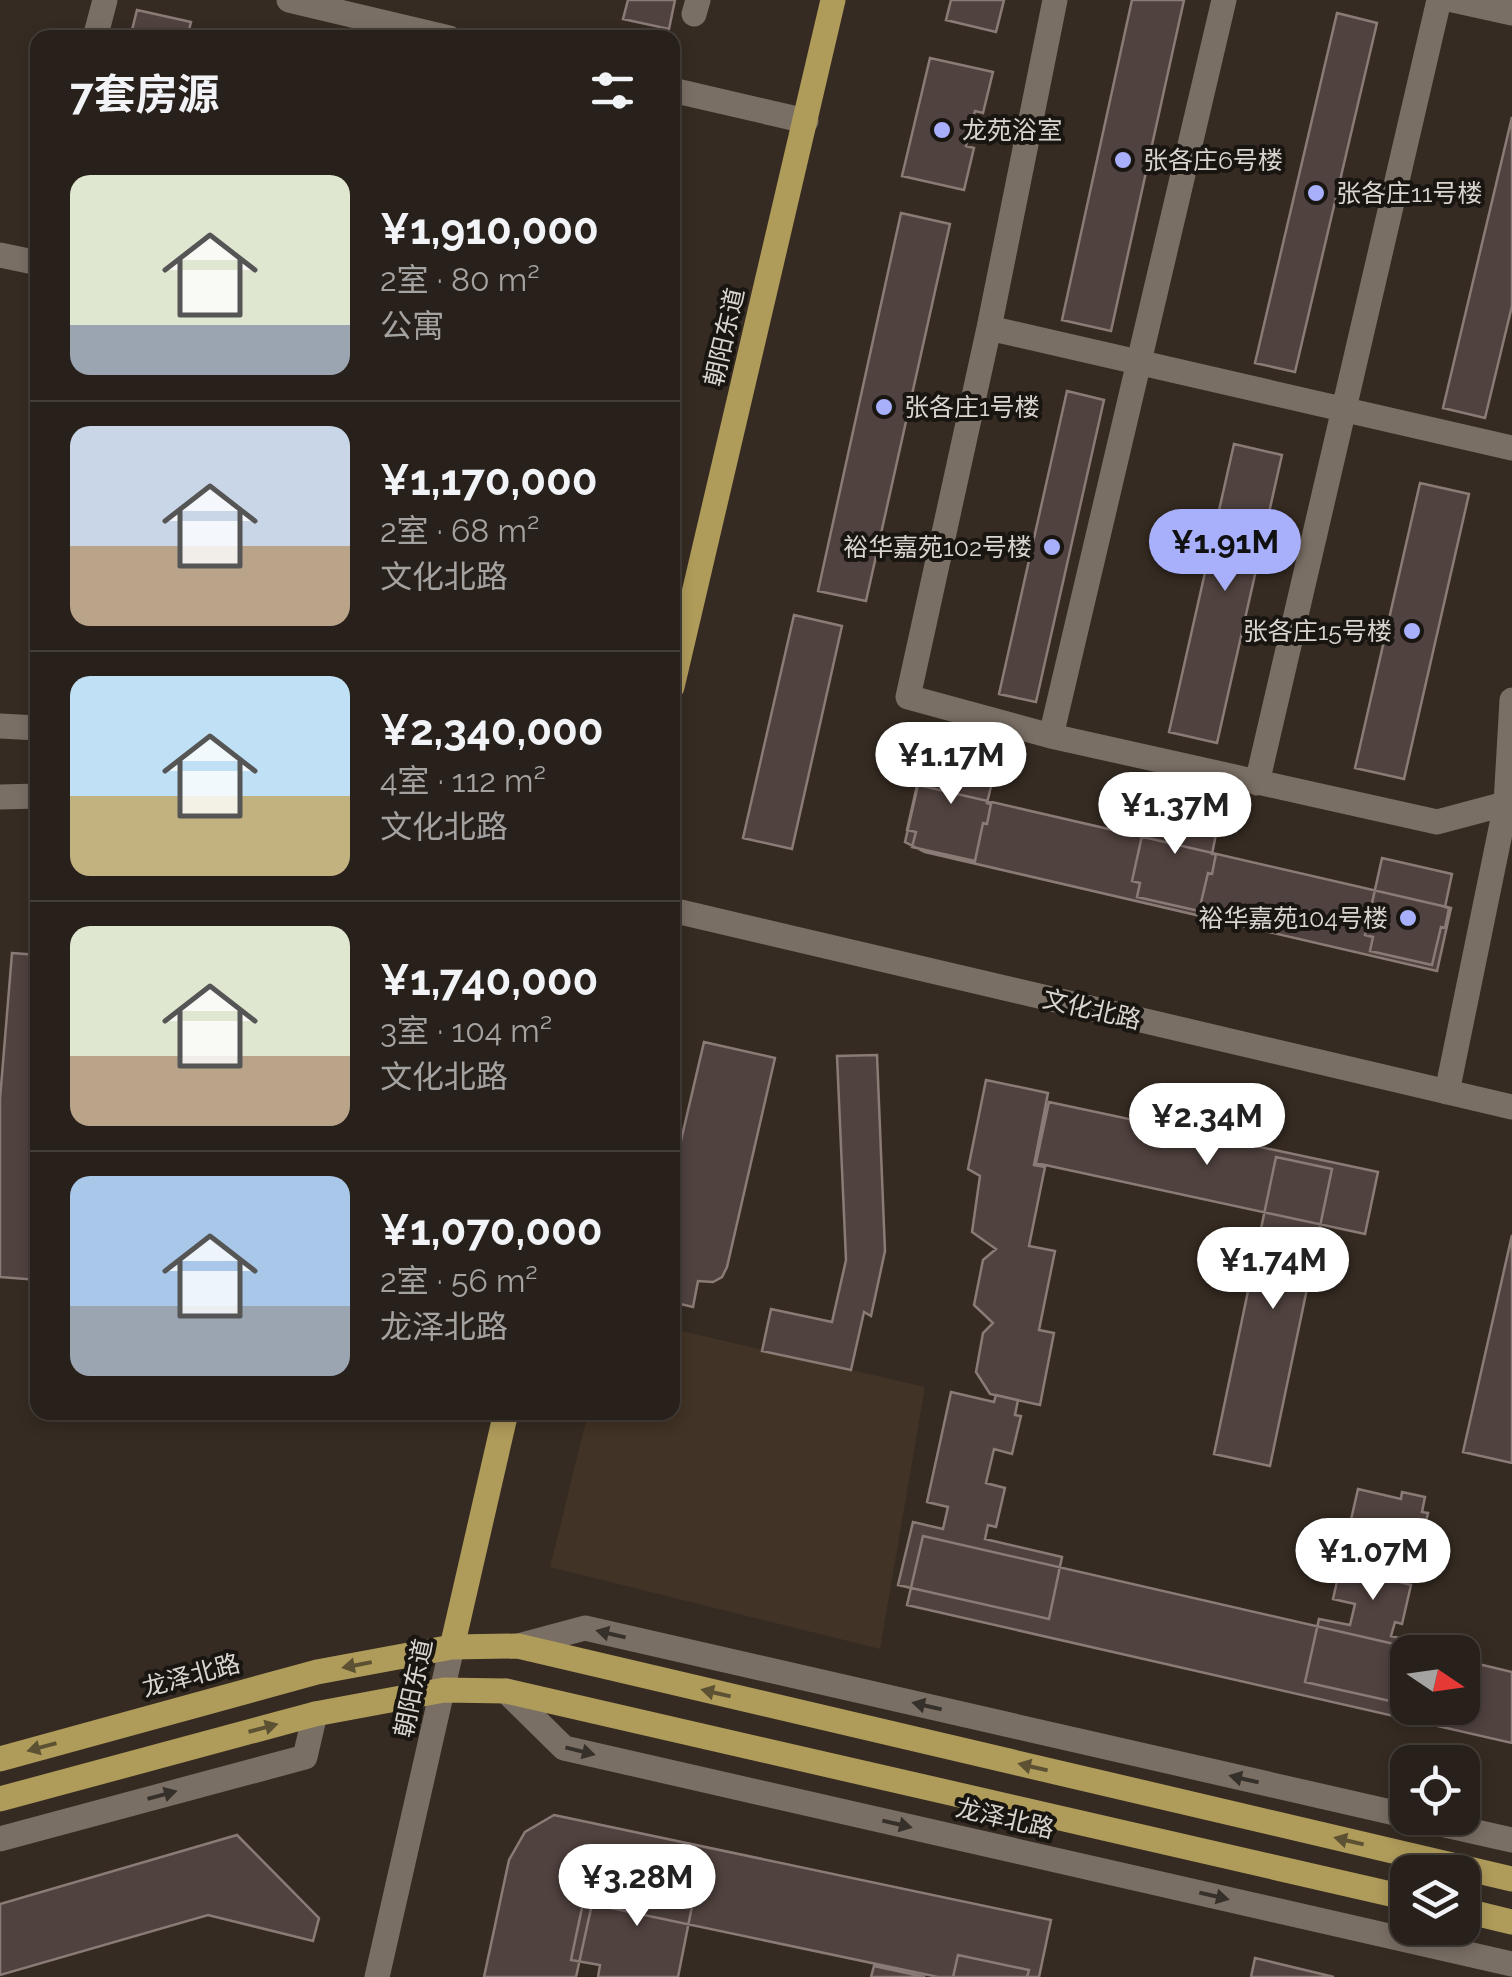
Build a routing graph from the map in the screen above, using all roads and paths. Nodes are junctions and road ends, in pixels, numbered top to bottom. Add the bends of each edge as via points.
1 (104, 0) edge
2 (289, 0) edge
3 (833, 0) edge
4 (1055, 0) edge
5 (1224, 0) edge
6 (1439, 0) edge
7 (1453, 0) edge
8 (1512, 13) edge
9 (97, 30) edge
10 (415, 30) edge
11 (680, 92) edge
12 (806, 121) junction
13 (0, 254) edge
14 (30, 261) edge
15 (989, 328) junction
16 (1139, 362) junction
17 (1343, 409) junction
18 (1512, 448) edge
19 (680, 652) edge
20 (1512, 700) edge
21 (0, 726) edge
22 (30, 728) edge
23 (1051, 736) junction
24 (1257, 783) junction
25 (30, 796) edge
26 (0, 797) edge
27 (1509, 803) edge
28 (680, 912) edge
29 (1447, 1092) junction
30 (1512, 1107) edge
31 (504, 1420) edge
32 (518, 1646) junction
33 (452, 1647) junction
34 (444, 1690) junction
35 (506, 1690) junction
36 (315, 1714) junction
37 (0, 1758) edge
38 (0, 1799) edge
39 (1390, 1812) edge
40 (1480, 1833) edge
41 (0, 1839) edge
42 (1512, 1840) edge
43 (1512, 1879) edge
44 (1390, 1894) edge
45 (1480, 1914) edge
46 (1512, 1922) edge
47 (1512, 1964) edge
48 (377, 1977) edge

1 - 9 street
2 - 10 street
3 - 12 main road, 朝阳东道
4 - 15 street
5 - 16 street
6 - 17 street
7 - 8 street
11 - 12 street
12 - 19 main road, 朝阳东道
13 - 14 street
15 - 16 street
15 - 23 street via 908,698
16 - 17 street
16 - 23 street
17 - 18 street
17 - 24 street
20 - 27 street
21 - 22 street
23 - 24 street
24 - 27 street via 1437,822
25 - 26 street
27 - 29 street
28 - 29 street, 文化北路
29 - 30 street, 文化北路
31 - 33 main road, 朝阳东道
32 - 33 main road, 龙泽北路
39 -> 32 street, 龙泽北路 via 585,1628
43 -> 32 main road, 龙泽北路
33 - 34 street, 朝阳东道
33 -> 37 main road, 龙泽北路 via 317,1672
34 - 35 main road, 龙泽北路
34 - 36 main road, 龙泽北路
34 - 48 street, 朝阳东道
35 - 44 main road, 龙泽北路
35 -> 47 street, 龙泽北路 via 564,1748
38 -> 36 main road, 龙泽北路
41 -> 36 street via 305,1756
40 - 42 street, 龙泽北路
45 - 46 main road

